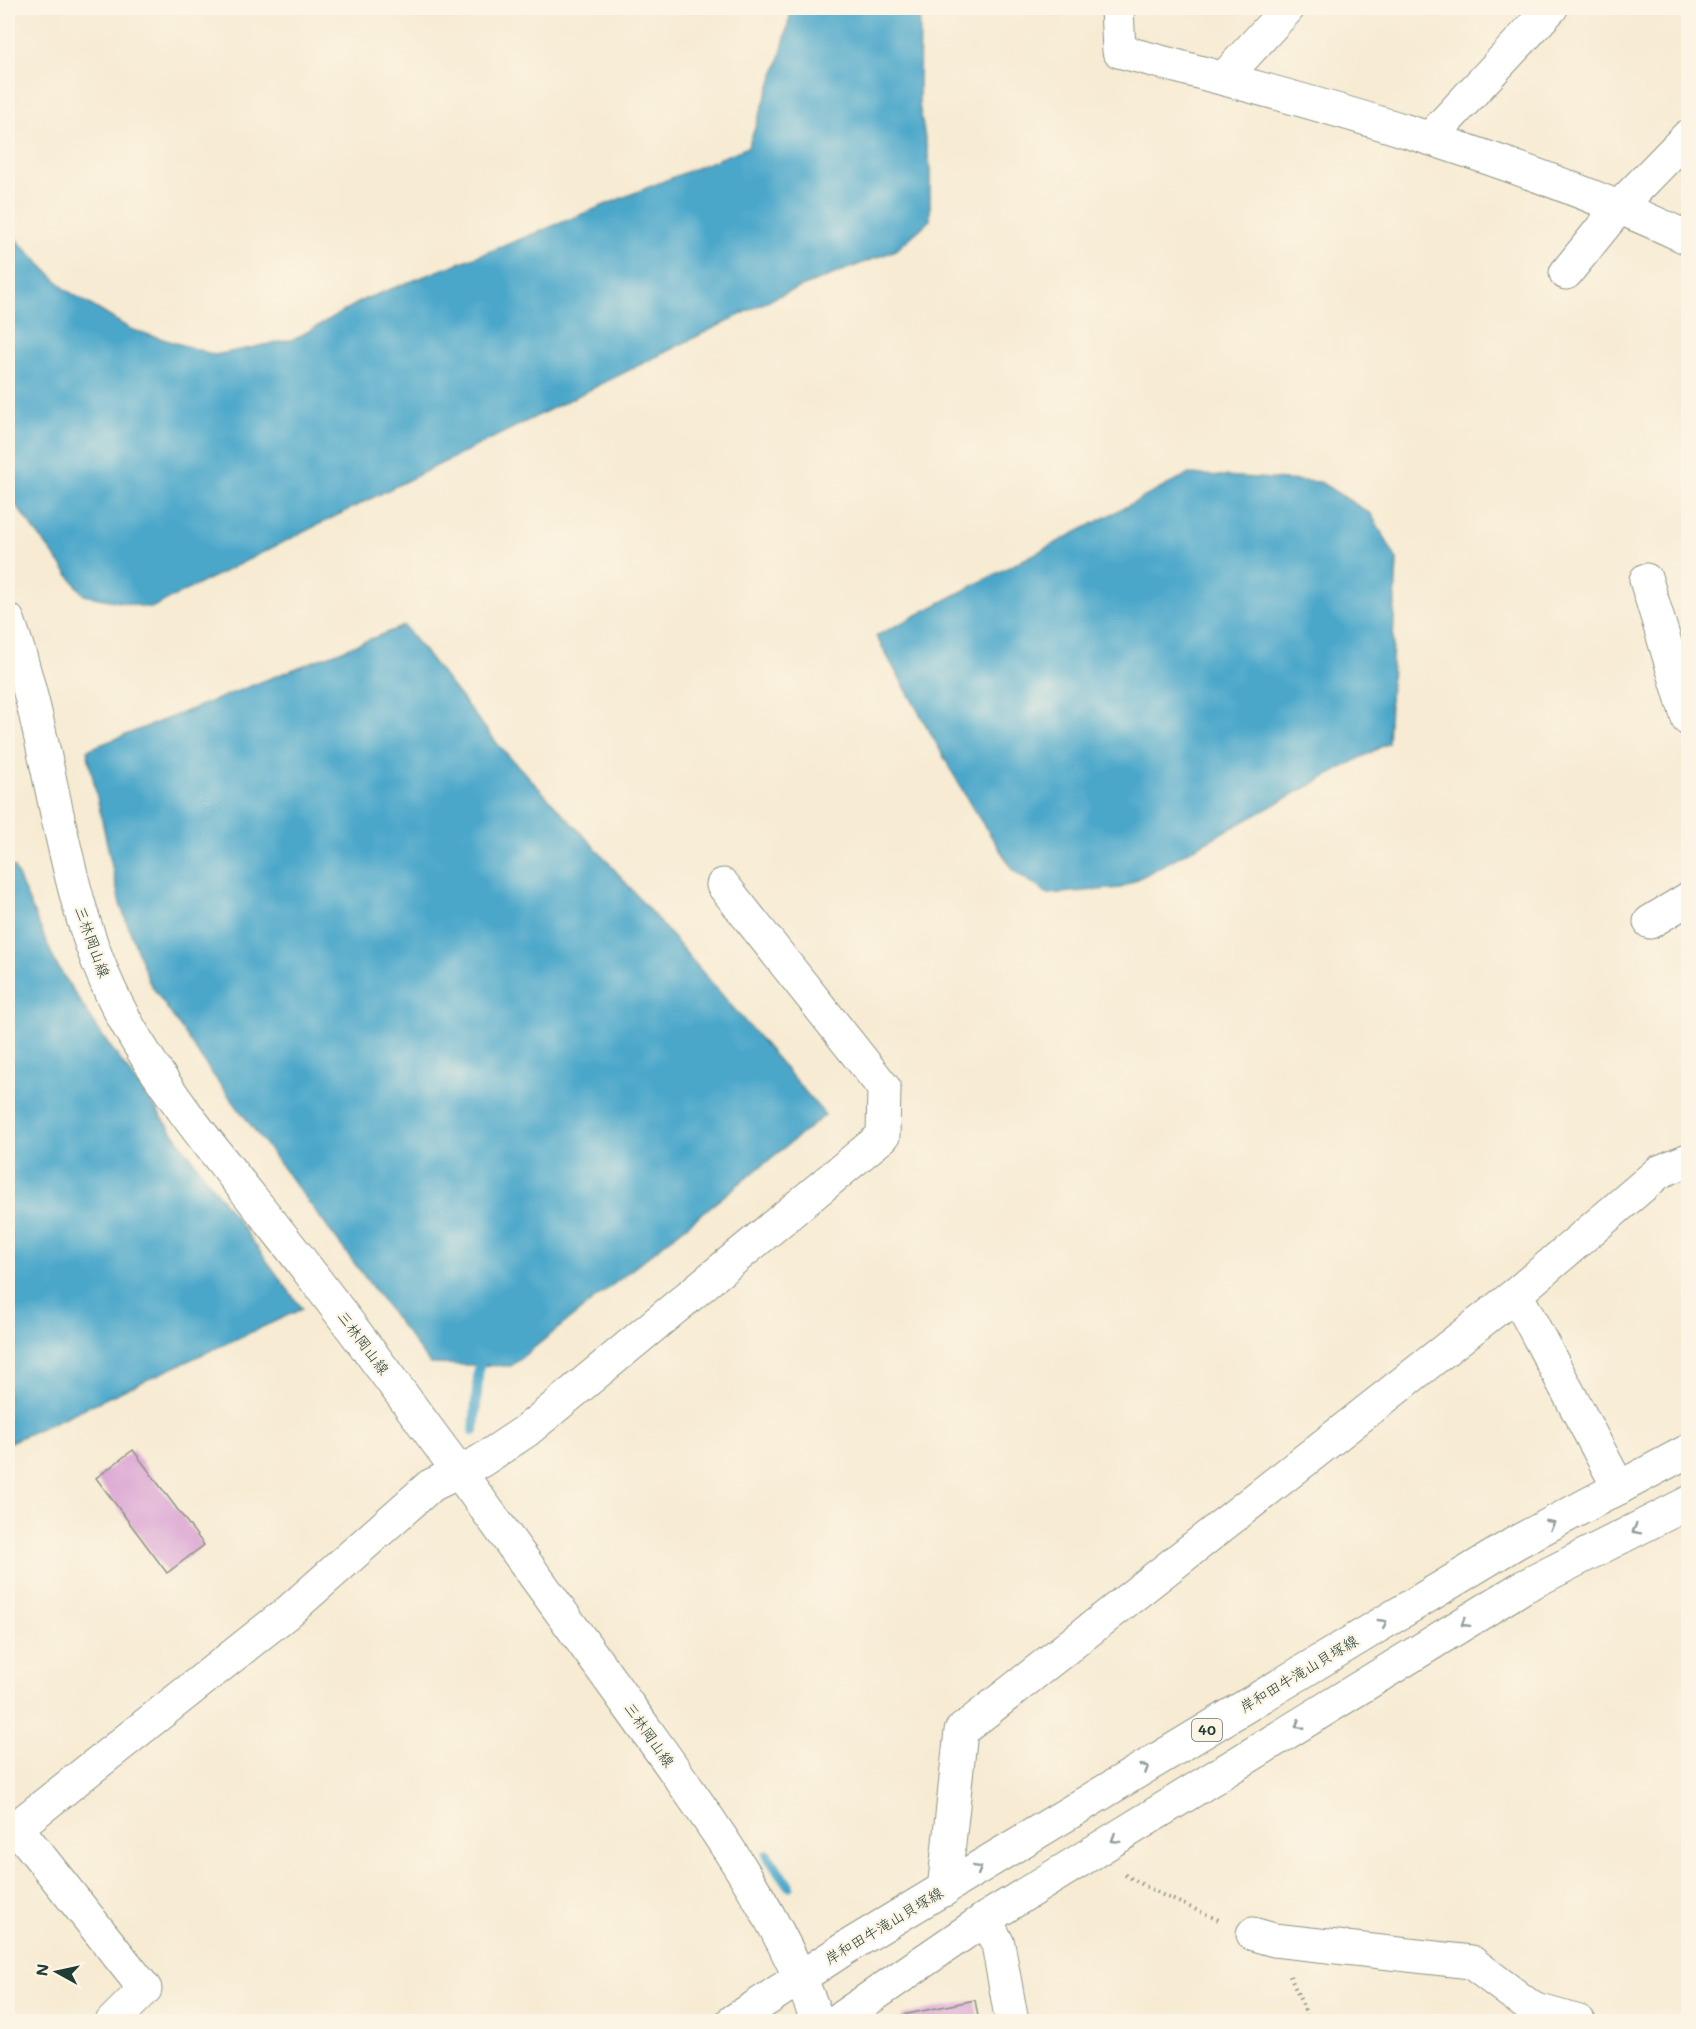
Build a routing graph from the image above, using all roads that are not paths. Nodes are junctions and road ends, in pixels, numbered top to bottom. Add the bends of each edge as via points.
1 (1117, 8) edge
2 (1288, 8) edge
3 (1551, 8) edge
4 (1224, 78) junction
5 (1689, 136) edge
6 (1431, 137) junction
7 (1620, 206) junction
8 (1689, 238) edge
9 (1566, 273) dead end
10 (1646, 580) dead end
11 (8, 620) edge
12 (1689, 719) edge
13 (723, 885) dead end
14 (1689, 898) edge
15 (1650, 922) dead end
16 (1689, 1160) edge
17 (1516, 1294) junction
18 (1689, 1451) edge
19 (460, 1470) junction
20 (1619, 1488) junction
21 (1689, 1503) edge
22 (12, 1831) edge
23 (944, 1890) junction
24 (985, 1919) junction
25 (1263, 1937) road end
26 (802, 1977) junction
27 (112, 2022) edge
28 (732, 2022) edge
29 (818, 2022) edge
30 (835, 2022) edge
31 (1012, 2022) edge
32 (1578, 2022) edge

1 - 4 street via 1119,51
2 - 4 street
3 - 6 street
4 - 6 street
5 - 7 street
6 - 7 street
7 - 8 street
7 - 9 street
10 - 12 street
11 - 19 street, 三林岡山線 via 41,728 80,913 103,977 130,1030 185,1110
13 - 19 street via 884,1088 883,1136 526,1431 482,1461
14 - 15 street
16 - 17 street via 1659,1172
17 - 20 street
17 - 23 street via 961,1731
18 - 20 street, 岸和田牛滝山貝塚線 / 40
19 - 22 street via 430,1485 288,1612
19 - 26 street, 三林岡山線 via 717,1830
23 -> 20 street, 岸和田牛滝山貝塚線 / 40 via 1516,1542
21 -> 24 street via 1524,1587
22 - 27 street via 145,1989
23 - 26 street, 岸和田牛滝山貝塚線 / 40
24 - 30 street
24 - 31 street via 998,1944
25 - 32 street via 1471,1962 1533,2009
26 - 28 street, 岸和田牛滝山貝塚線 / 40
26 - 29 street, 三林岡山線

